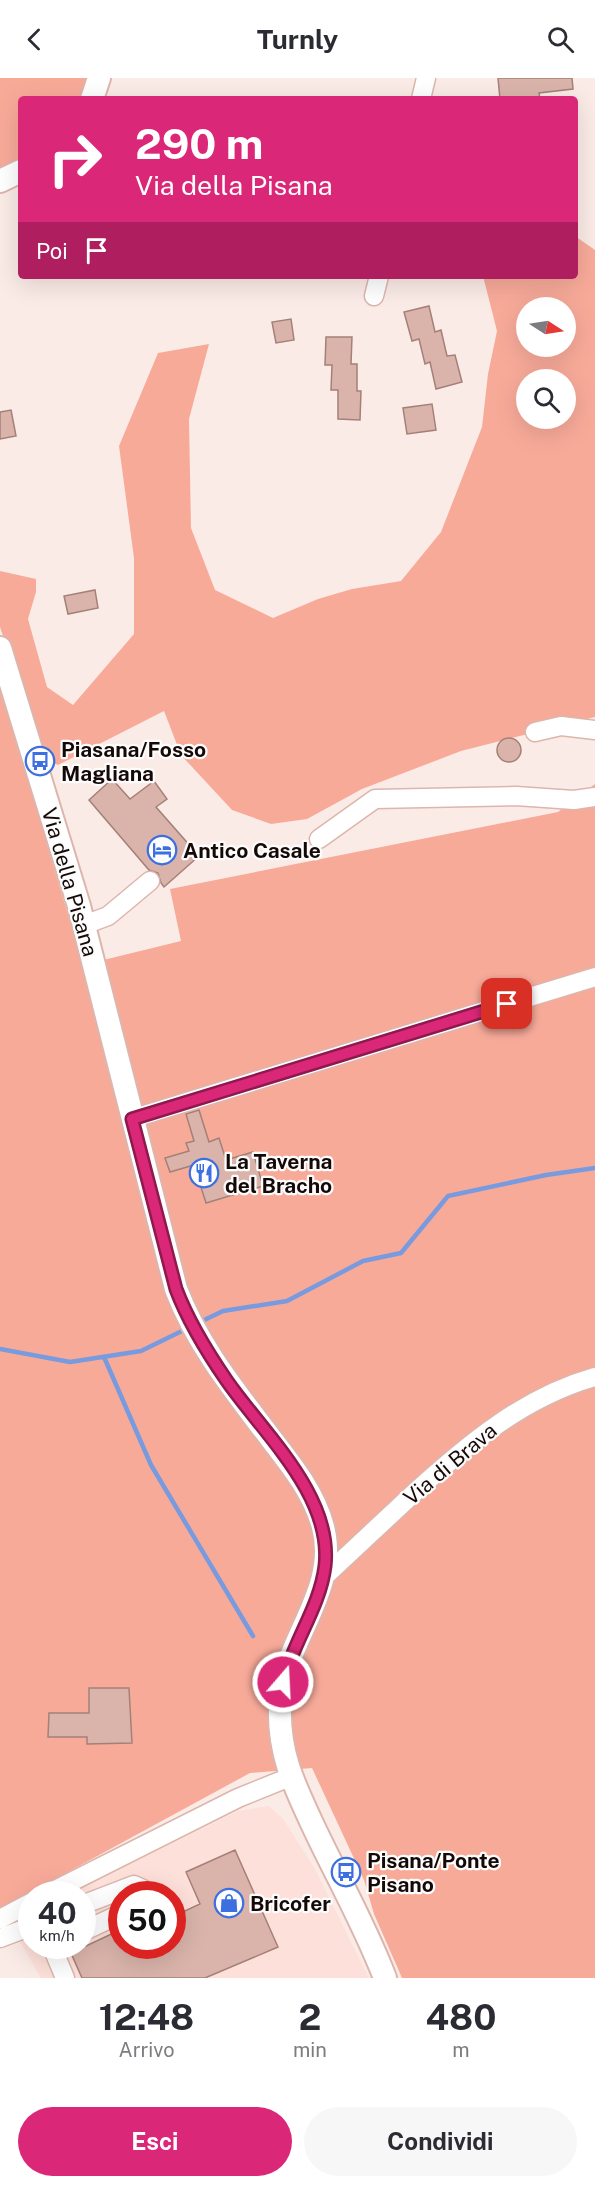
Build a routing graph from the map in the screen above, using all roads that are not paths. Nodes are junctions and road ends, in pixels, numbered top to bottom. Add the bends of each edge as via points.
1 (99, 78) edge
2 (426, 78) edge
3 (93, 96) edge
4 (422, 96) edge
5 (18, 172) edge
6 (0, 181) edge
7 (378, 279) edge
8 (374, 296) dead end
9 (0, 648) edge
10 (595, 730) edge
11 (535, 732) dead end
12 (595, 797) edge
13 (319, 839) dead end
14 (150, 881) dead end
15 (84, 925) junction
16 (595, 978) edge
17 (132, 1119) junction
18 (595, 1377) edge
19 (323, 1578) junction
20 (290, 1777) junction
21 (73, 1881) edge
22 (18, 1909) edge
23 (0, 1918) edge
24 (18, 1931) edge
25 (0, 1938) edge
26 (57, 1959) edge
27 (65, 1978) edge
28 (385, 1978) edge

1 - 3 main road
2 - 4 street
5 - 6 main road
7 - 8 street
9 - 15 main road, Via della Pisana
10 - 11 street via 561,726
12 - 13 street via 375,799
14 - 15 street via 108,916
15 - 17 main road, Via della Pisana
16 - 17 street
17 - 19 main road, Via della Pisana via 182,1304 226,1380 314,1503 326,1538
18 - 19 street, Via di Brava via 513,1413 460,1451
19 - 20 main road, Via della Pisana via 281,1690 281,1734
20 - 21 street via 238,1798
20 - 28 main road, Via della Pisana
22 - 23 street
24 - 25 street
26 - 27 street

